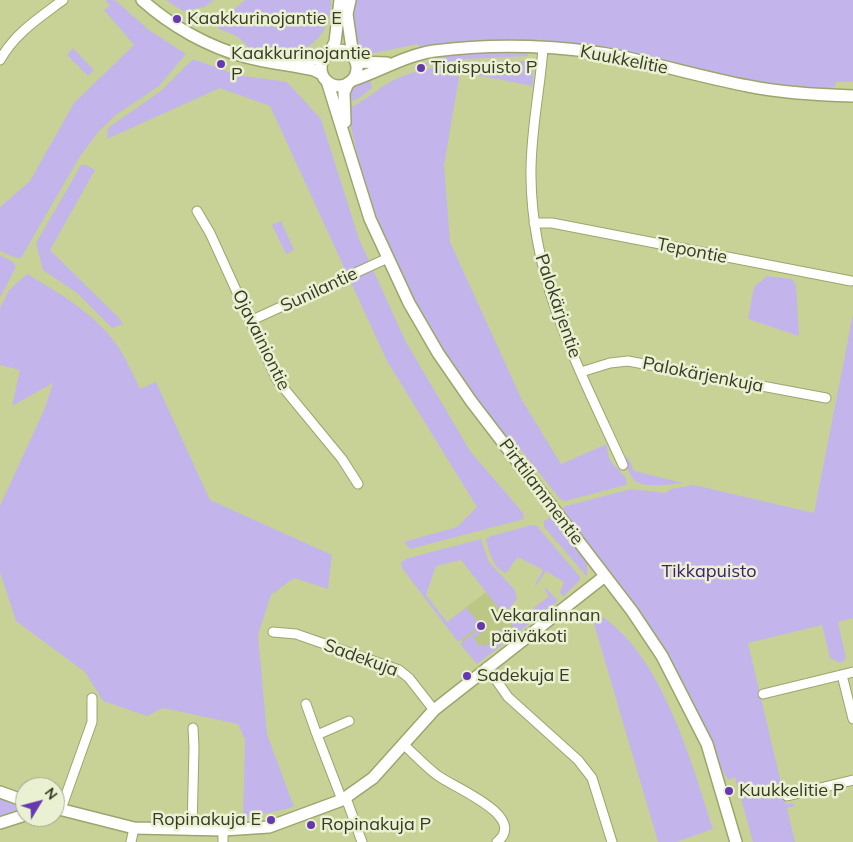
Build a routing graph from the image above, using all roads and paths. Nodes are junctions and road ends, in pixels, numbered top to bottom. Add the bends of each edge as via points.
1 (63, 0) edge
2 (142, 0) edge
3 (340, 0) edge
4 (350, 0) edge
5 (544, 48) junction
6 (327, 55) junction
7 (355, 59) junction
8 (0, 60) edge
9 (394, 63) junction
10 (286, 64) junction
11 (324, 78) junction
12 (350, 82) junction
13 (853, 96) edge
14 (347, 141) junction
15 (197, 211) dead end
16 (534, 223) junction
17 (388, 258) junction
18 (851, 281) dead end
19 (250, 321) junction
20 (581, 372) junction
21 (826, 398) dead end
22 (623, 465) dead end
23 (358, 484) dead end
24 (605, 576) junction
25 (272, 632) dead end
26 (487, 667) junction
27 (853, 672) edge
28 (842, 675) junction
29 (763, 694) dead end
30 (92, 698) dead end
31 (306, 704) dead end
32 (434, 710) junction
33 (853, 720) edge
34 (349, 721) dead end
35 (193, 728) dead end
36 (317, 735) junction
37 (403, 744) junction
38 (853, 780) edge
39 (65, 790) edge
40 (0, 792) edge
41 (787, 796) dead end
42 (15, 797) edge
43 (344, 799) junction
44 (65, 810) edge
45 (15, 819) edge
46 (0, 824) edge
47 (134, 828) junction
48 (192, 830) junction
49 (223, 836) edge
50 (131, 842) edge
51 (362, 842) edge
52 (496, 842) edge
53 (612, 842) edge
54 (736, 842) edge

1 - 8 street via 20,32
2 - 10 street via 155,12 220,50
3 - 6 street via 335,42
4 - 7 street via 347,14
5 - 9 street, Kuukkelitie via 433,51
5 - 13 street, Kuukkelitie via 623,57 768,90
5 - 16 street, Palokärjentie via 531,175
6 - 7 street via 341,49
6 - 10 street
6 - 11 street via 321,64
7 - 9 street, Kuukkelitie
7 - 12 street via 357,70
9 - 12 street, Kuukkelitie
10 - 11 street via 314,70
11 - 12 street via 336,86
11 - 14 street, Pirttilammentie
12 - 14 street, Pirttilammentie via 344,92
14 - 17 street, Pirttilammentie via 370,219
15 - 19 street, Ojavainiontie
16 - 18 street, Tepontie via 552,223
16 - 20 street, Palokärjentie via 546,283
17 - 19 street, Sunilantie
17 - 24 street, Pirttilammentie via 438,353
19 - 23 street, Ojavainiontie via 283,389 342,459
20 - 21 street, Palokärjenkuja via 628,361
20 - 22 street, Palokärjentie
24 - 26 street
24 - 54 street, Pirttilammentie via 662,656 682,692 706,744
25 - 32 street, Sadekuja via 296,634 399,670
26 - 32 street
26 - 53 street via 508,697 578,760 592,778
27 - 28 street
28 - 29 street
28 - 33 street
30 - 39 street via 92,722
31 - 36 street
32 - 37 street
34 - 36 street
35 - 48 street
36 - 43 street
37 - 43 street via 374,778
37 - 52 street via 438,776 493,810 503,822 504,830
38 - 41 street
40 - 42 street
43 - 49 street via 268,827
43 - 51 street
44 - 47 street
45 - 46 street
47 - 48 street
47 - 50 street
48 - 49 street

